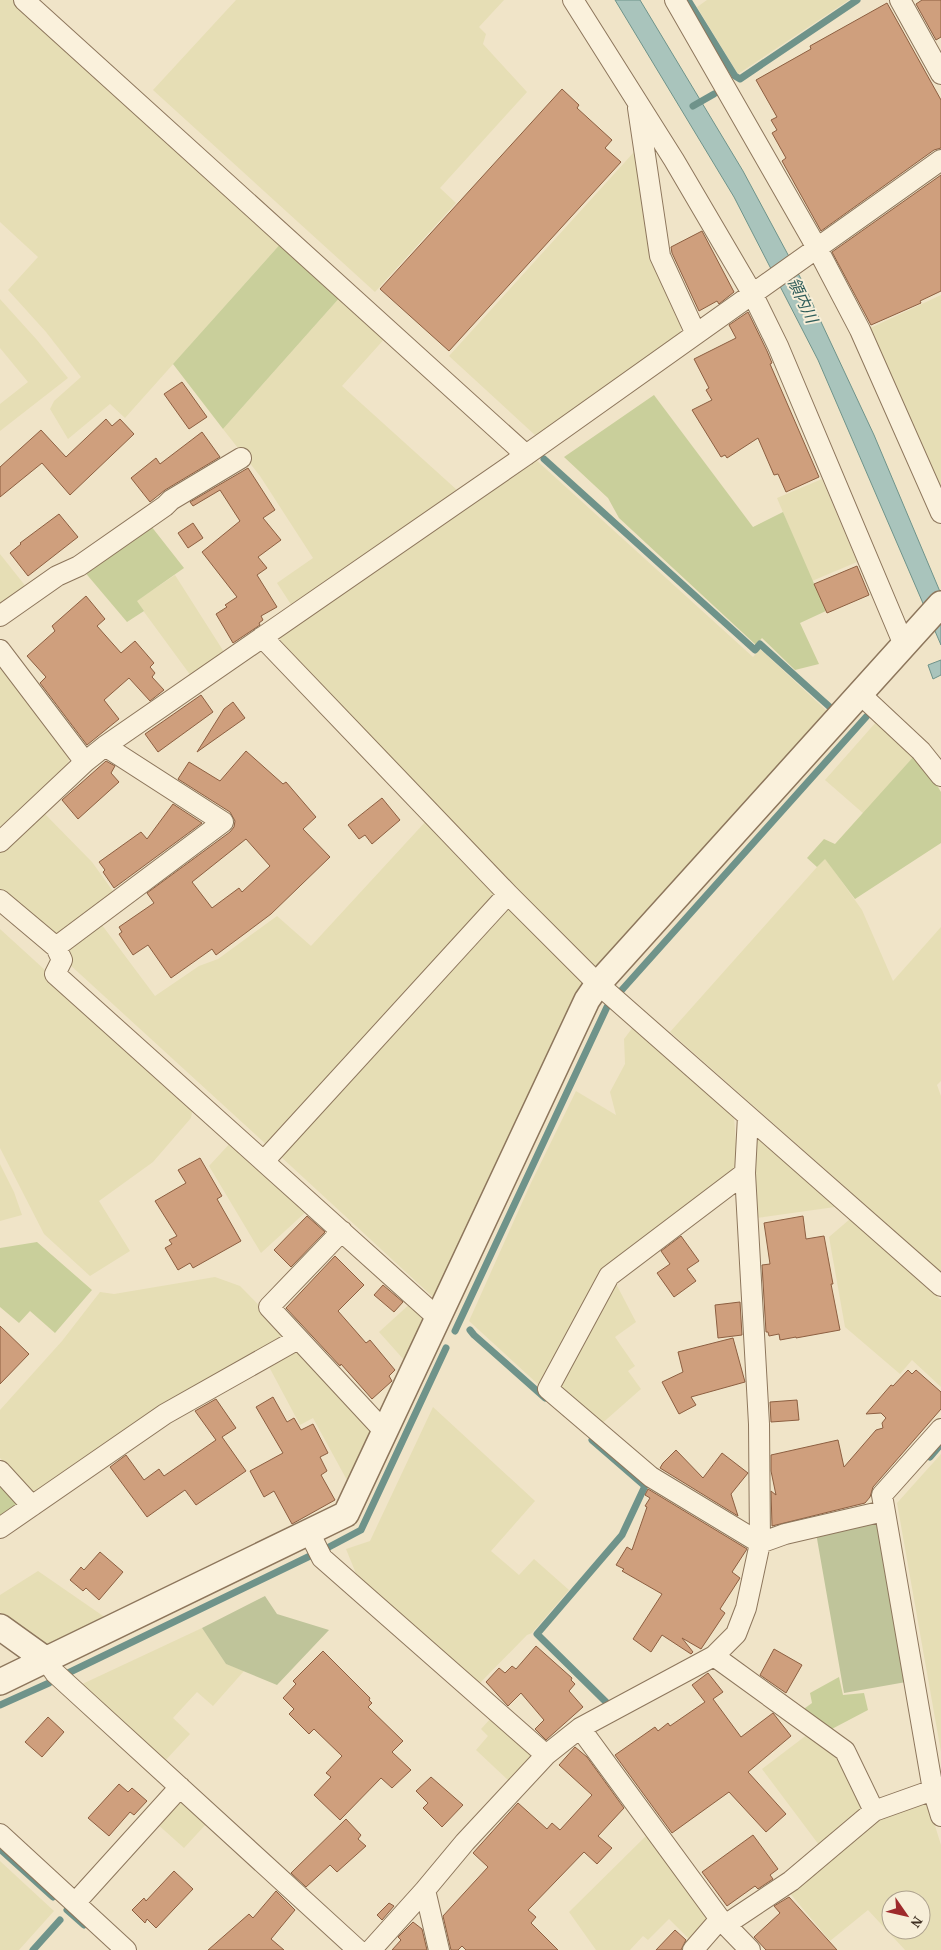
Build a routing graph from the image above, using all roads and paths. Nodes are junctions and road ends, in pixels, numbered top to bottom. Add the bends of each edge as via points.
1 (24, 0) edge
2 (675, 0) edge
3 (900, 0) edge
4 (573, 3) edge
5 (941, 74) edge
6 (636, 100) junction
7 (941, 160) edge
8 (810, 253) junction
9 (758, 289) junction
10 (696, 334) junction
11 (526, 455) junction
12 (242, 458) dead end
13 (941, 513) edge
14 (941, 604) edge
15 (0, 616) edge
16 (262, 637) junction
17 (906, 642) junction
18 (0, 650) edge
19 (860, 694) junction
20 (105, 746) junction
21 (85, 762) junction
22 (941, 776) edge
23 (0, 842) edge
24 (508, 894) junction
25 (0, 900) edge
26 (56, 947) junction
27 (598, 984) junction
28 (748, 1116) junction
29 (264, 1161) junction
30 (745, 1173) junction
31 (342, 1231) junction
32 (941, 1286) edge
33 (438, 1318) junction
34 (298, 1339) junction
35 (941, 1429) edge
36 (385, 1432) junction
37 (0, 1471) edge
38 (32, 1506) junction
39 (884, 1511) junction
40 (0, 1528) edge
41 (309, 1532) junction
42 (760, 1542) junction
43 (0, 1627) edge
44 (714, 1656) junction
45 (46, 1660) junction
46 (0, 1682) edge
47 (580, 1728) junction
48 (546, 1755) junction
49 (180, 1787) junction
50 (933, 1790) junction
51 (874, 1811) junction
52 (941, 1816) edge
53 (0, 1834) edge
54 (426, 1890) junction
55 (75, 1903) junction
56 (723, 1922) junction
57 (126, 1950) edge
58 (358, 1950) edge
59 (371, 1950) edge
60 (440, 1950) edge
61 (693, 1950) edge
62 (750, 1950) edge

1 - 11 street
2 - 8 street
3 - 5 street
4 - 6 street
6 - 9 street
6 - 10 street via 660,256
7 - 8 street
8 - 9 street
8 - 13 street via 860,330
9 - 10 street
9 - 17 street via 778,346
10 - 11 street
11 - 16 street
12 - 15 street via 171,500 79,566 57,576
14 - 17 street
16 - 20 street
16 - 24 street
17 - 19 street
18 - 21 street
19 - 22 street via 921,751
19 - 27 street
20 - 21 street
20 - 26 street via 223,822
21 - 23 street
24 - 27 street
24 - 29 street
25 - 26 street
26 - 29 street via 62,960 56,974
27 - 28 street
27 - 33 street via 586,1000
28 - 30 street
28 - 32 street
29 - 31 street
30 - 42 street via 759,1424
30 - 42 street via 609,1276 548,1389 651,1477
31 - 33 street
31 - 34 street via 269,1307
33 - 36 street
34 - 36 street
34 - 38 street via 165,1414
35 - 39 street via 882,1495
36 - 41 street via 346,1514
37 - 38 street
38 - 40 street
39 - 42 street
39 - 50 street
41 - 45 street
41 - 48 street via 322,1558
42 - 44 street via 746,1608 736,1634
43 - 45 street
44 - 47 street
44 - 51 street via 845,1752
45 - 46 street
45 - 49 street via 55,1673
47 - 48 street
47 - 56 street
48 - 54 street via 465,1842
49 - 55 street
49 - 58 street
50 - 51 street
50 - 52 street
51 - 56 street via 792,1881
53 - 55 street
54 - 59 street
54 - 60 street
55 - 57 street
56 - 61 street
56 - 62 street

